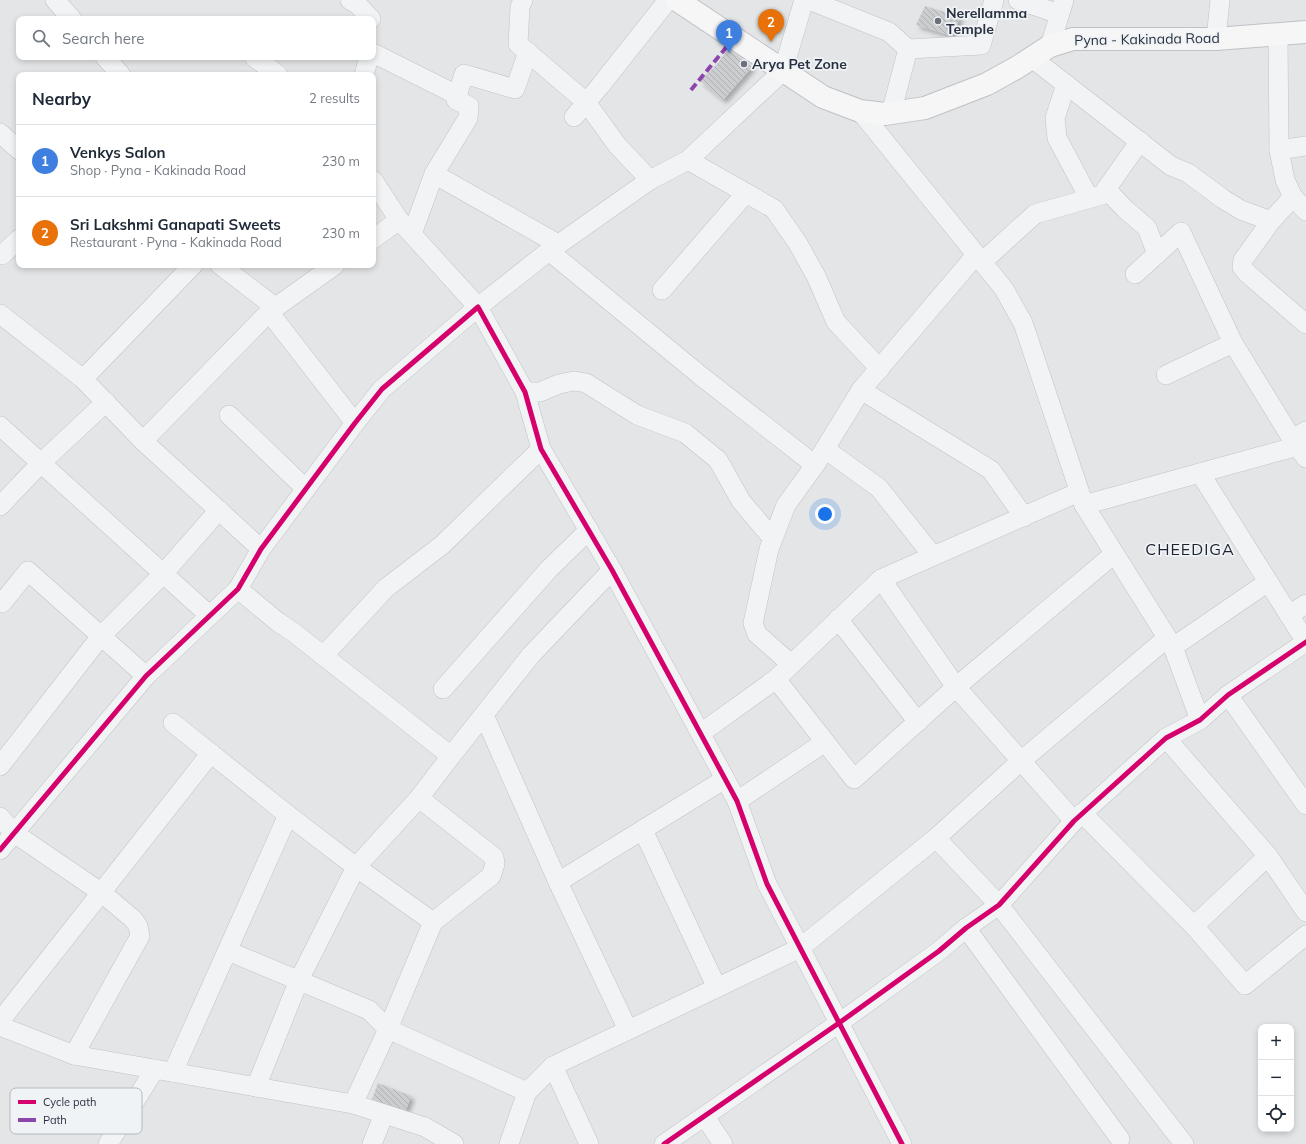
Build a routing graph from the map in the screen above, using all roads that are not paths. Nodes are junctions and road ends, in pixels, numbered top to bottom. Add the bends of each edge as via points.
1 (55, 0) edge
2 (350, 0) edge
3 (523, 0) edge
4 (668, 0) edge
5 (677, 0) edge
6 (804, 0) edge
7 (809, 0) edge
8 (994, 0) edge
9 (1018, 0) edge
10 (1220, 0) edge
11 (1061, 7) edge
12 (69, 16) edge
13 (368, 16) edge
14 (1306, 32) edge
15 (1278, 34) junction
16 (1216, 39) junction
17 (908, 49) junction
18 (528, 52) junction
19 (1041, 52) junction
20 (376, 54) edge
21 (108, 60) edge
22 (258, 60) edge
23 (368, 60) edge
24 (783, 71) junction
25 (118, 72) edge
26 (274, 72) edge
27 (365, 72) edge
28 (1066, 84) junction
29 (458, 95) junction
30 (586, 102) junction
31 (860, 111) junction
32 (891, 113) junction
33 (574, 117) dead end
34 (0, 133) edge
35 (1140, 141) junction
36 (1306, 146) edge
37 (16, 147) edge
38 (1279, 150) junction
39 (688, 160) junction
40 (434, 174) junction
41 (650, 180) junction
42 (376, 185) edge
43 (1106, 189) junction
44 (746, 193) junction
45 (1293, 197) junction
46 (1089, 198) junction
47 (1306, 211) edge
48 (399, 220) junction
49 (1271, 221) junction
50 (412, 234) junction
51 (376, 237) edge
52 (16, 242) edge
53 (553, 247) junction
54 (1157, 254) junction
55 (1, 255) edge
56 (979, 258) junction
57 (191, 268) edge
58 (224, 268) edge
59 (331, 268) edge
60 (1135, 274) dead end
61 (662, 290) dead end
62 (478, 307) junction
63 (272, 309) junction
64 (0, 314) edge
65 (1306, 324) edge
66 (1233, 343) junction
67 (880, 370) junction
68 (1166, 375) dead end
69 (83, 379) junction
70 (862, 390) junction
71 (525, 392) junction
72 (106, 402) junction
73 (229, 415) dead end
74 (355, 423) junction
75 (0, 426) edge
76 (143, 441) junction
77 (1300, 444) edge
78 (541, 449) junction
79 (825, 449) junction
80 (42, 462) junction
81 (816, 465) junction
82 (1200, 473) junction
83 (306, 489) junction
84 (1082, 499) junction
85 (0, 506) edge
86 (218, 510) junction
87 (1024, 517) junction
88 (589, 530) junction
89 (773, 539) junction
90 (261, 549) junction
91 (1114, 554) junction
92 (933, 556) junction
93 (612, 570) junction
94 (163, 574) junction
95 (881, 579) junction
96 (1268, 582) junction
97 (238, 588) junction
98 (1, 603) edge
99 (1306, 604) edge
100 (209, 615) junction
101 (1289, 615) junction
102 (838, 620) junction
103 (102, 636) junction
104 (1170, 642) junction
105 (1306, 642) edge
106 (323, 656) junction
107 (792, 664) junction
108 (146, 676) junction
109 (776, 678) junction
110 (956, 687) junction
111 (443, 689) dead end
112 (1228, 695) junction
113 (484, 715) junction
114 (1200, 720) junction
115 (918, 722) junction
116 (173, 723) dead end
117 (701, 734) junction
118 (1166, 738) junction
119 (825, 742) junction
120 (211, 753) junction
121 (451, 756) junction
122 (1021, 761) junction
123 (0, 766) edge
124 (725, 779) junction
125 (419, 798) junction
126 (737, 801) junction
127 (1306, 805) edge
128 (288, 815) junction
129 (0, 817) edge
130 (1078, 817) junction
131 (643, 830) junction
132 (14, 833) junction
133 (936, 838) junction
134 (0, 850) edge
135 (1268, 856) junction
136 (356, 867) junction
137 (558, 882) junction
138 (102, 893) junction
139 (999, 905) junction
140 (1306, 912) edge
141 (433, 922) junction
142 (1194, 926) junction
143 (966, 928) junction
144 (1306, 935) edge
145 (800, 948) junction
146 (228, 951) junction
147 (299, 980) junction
148 (716, 988) junction
149 (0, 1021) edge
150 (840, 1023) junction
151 (0, 1026) edge
152 (388, 1029) junction
153 (628, 1030) junction
154 (74, 1055) junction
155 (553, 1066) junction
156 (164, 1071) junction
157 (256, 1087) junction
158 (526, 1092) junction
159 (142, 1100) edge
160 (353, 1104) junction
161 (384, 1114) junction
162 (705, 1117) junction
163 (116, 1134) edge
164 (1120, 1139) dead end
165 (108, 1144) edge
166 (372, 1144) edge
167 (454, 1144) edge
168 (509, 1144) edge
169 (589, 1144) edge
170 (664, 1144) edge
171 (723, 1144) edge
172 (902, 1144) edge
173 (1184, 1144) edge

1 - 12 street
2 - 13 street
3 - 18 street via 520,7 518,44
4 - 30 street
5 - 24 main road, Pyna - Kakinada Road
6 - 24 street
7 - 17 street via 889,32
8 - 17 street via 980,45
9 - 11 street
10 - 16 street
11 - 19 street
14 - 15 main road, Pyna - Kakinada Road
15 - 16 main road, Pyna - Kakinada Road
15 - 38 street
16 - 19 main road, Pyna - Kakinada Road via 1074,38
17 - 32 street
18 - 29 street via 515,89 464,74
18 - 30 street
19 - 28 street
19 - 32 main road, Pyna - Kakinada Road via 987,84 925,108
20 - 29 street
21 - 25 street
22 - 26 street
23 - 27 street
24 - 31 main road, Pyna - Kakinada Road via 823,97
24 - 39 street
28 - 35 street
28 - 46 street via 1055,118 1058,138
29 - 40 street via 456,100 469,106 468,118
30 - 33 street
30 - 41 street via 617,145
31 - 32 main road, Pyna - Kakinada Road
31 - 56 street
34 - 37 street
35 - 43 street
35 - 49 street via 1171,166 1188,173 1241,210
36 - 38 street
38 - 45 street via 1285,180
39 - 41 street
39 - 44 street
40 - 50 street
40 - 53 street
41 - 53 street
42 - 48 street
43 - 46 street via 1102,195
43 - 54 street via 1148,228
44 - 61 street
44 - 67 street via 774,209 816,276 836,322
45 - 47 street
45 - 49 street
46 - 56 street via 1035,214
48 - 50 street
48 - 51 street
49 - 65 street via 1243,260 1242,267
50 - 62 street
52 - 55 street
53 - 62 street
53 - 81 street via 701,376
54 - 60 street
54 - 66 street via 1181,232
56 - 67 street
56 - 84 street via 1004,289 1024,323
57 - 69 street
58 - 63 street
59 - 63 street
62 - 71 street
62 - 74 street via 382,389
63 - 74 street
63 - 76 street
64 - 69 street
66 - 68 street
66 - 77 street
67 - 70 street
69 - 72 street
70 - 79 street
70 - 87 street via 991,470
71 - 78 street
71 - 89 street via 540,392 574,381 586,383 637,415 685,433 718,460 741,501
72 - 76 street
72 - 80 street
73 - 83 street
74 - 83 street
75 - 80 street
76 - 86 street
77 - 82 street
78 - 88 street
78 - 106 street via 442,545 386,588
79 - 81 street
79 - 92 street via 879,488
80 - 85 street
80 - 94 street
81 - 89 street via 786,505
82 - 84 street
82 - 96 street
83 - 90 street
84 - 87 street
84 - 91 street
86 - 90 street
86 - 94 street
87 - 92 street
88 - 93 street
88 - 111 street via 549,569
89 - 107 street via 753,623 757,634
90 - 97 street
91 - 104 street
91 - 110 street
92 - 95 street
93 - 113 street via 531,655
93 - 117 street
94 - 100 street
94 - 103 street
95 - 102 street
95 - 110 street
96 - 101 street
96 - 104 street
97 - 100 street
97 - 106 street
98 - 103 street via 28,571
99 - 101 street
100 - 108 street
101 - 105 street
102 - 107 street
102 - 115 street
103 - 108 street
103 - 123 street
104 - 114 street
104 - 122 street
105 - 112 street
106 - 121 street
107 - 109 street
108 - 132 street
109 - 117 street
109 - 119 street
110 - 115 street
110 - 122 street
112 - 114 street
112 - 127 street
113 - 121 street
113 - 137 street
114 - 118 street
115 - 119 street via 854,779
116 - 120 street
117 - 124 street
118 - 130 street
118 - 135 street
119 - 126 street
120 - 128 street
120 - 138 street
121 - 125 street
122 - 130 street
122 - 133 street
124 - 126 street
124 - 131 street
125 - 136 street
125 - 141 street via 494,857 495,864 490,876
126 - 145 street via 767,884
128 - 136 street
128 - 146 street
129 - 132 street
130 - 139 street
130 - 142 street
131 - 137 street
131 - 148 street
132 - 134 street
132 - 138 street
133 - 139 street
133 - 145 street
135 - 140 street
135 - 142 street
136 - 141 street
136 - 147 street
137 - 153 street
138 - 149 street
138 - 154 street via 133,919 140,936
139 - 143 street
139 - 173 street
141 - 152 street
142 - 144 street via 1245,985
143 - 150 street via 939,951
143 - 164 street
145 - 148 street
145 - 150 street
146 - 147 street
146 - 156 street
147 - 152 street via 369,1010
147 - 157 street
148 - 153 street
150 - 162 street
150 - 172 street
151 - 154 street
152 - 158 street
152 - 160 street
153 - 155 street
154 - 156 street
155 - 158 street
155 - 169 street
156 - 157 street
156 - 159 street
157 - 160 street
158 - 168 street
160 - 161 street
161 - 166 street
161 - 167 street via 425,1127
162 - 170 street
162 - 171 street
163 - 165 street

